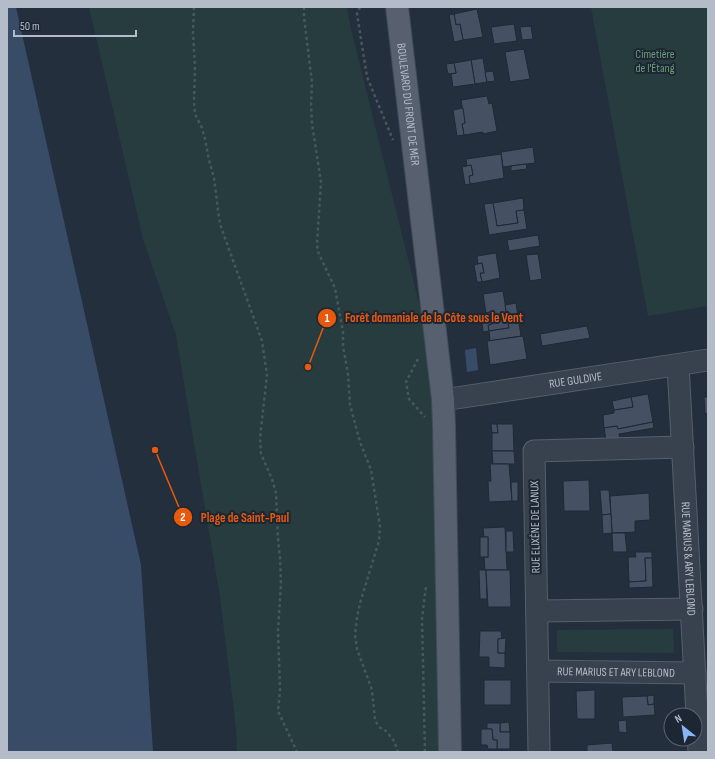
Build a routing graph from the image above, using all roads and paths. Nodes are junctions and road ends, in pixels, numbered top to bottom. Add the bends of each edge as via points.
1 (194, 7) edge
2 (304, 7) edge
3 (360, 7) edge
4 (397, 7) edge
5 (394, 143) dead end
6 (420, 357) dead end
7 (708, 360) edge
8 (678, 365) junction
9 (442, 400) junction
10 (426, 418) dead end
11 (682, 447) junction
12 (426, 579) dead end
13 (692, 609) junction
14 (536, 611) junction
15 (701, 640) edge
16 (538, 671) junction
17 (695, 673) junction
18 (297, 752) edge
19 (398, 752) edge
20 (425, 752) edge
21 (450, 752) edge
22 (539, 752) edge
23 (699, 752) edge

1 - 18 path via 195,114 202,128 214,178 221,227 265,355 267,375 260,438 261,454 276,493 281,582 278,711
2 - 19 path via 312,83 312,124 321,182 318,252 335,288 343,332 350,405 371,470 380,526 379,541 360,603 355,635 357,649 372,690 375,720 394,741
3 - 5 path via 357,14 367,77
4 - 9 main road, BOULEVARD DU FRONT DE MER
6 - 10 path via 406,382 409,399
7 - 8 street, RUE GULDIVE
8 - 9 street, RUE GULDIVE
8 - 11 street, RUE MARIUS & ARY LEBLOND
9 - 21 main road, BOULEVARD DU FRONT DE MER
11 - 13 street, RUE MARIUS & ARY LEBLOND
11 - 14 street, RUE ELIXÈNE DE LANUX via 534,451
12 - 20 path via 422,619
13 - 14 street
13 - 15 street, RUE MARIUS & ARY LEBLOND
14 - 16 street, RUE ELIXÈNE DE LANUX
15 - 17 street, RUE MARIUS & ARY LEBLOND
16 - 17 street, RUE MARIUS ET ARY LEBLOND
16 - 22 street, RUE ELIXÈNE DE LANUX
17 - 23 street, RUE MARIUS & ARY LEBLOND

